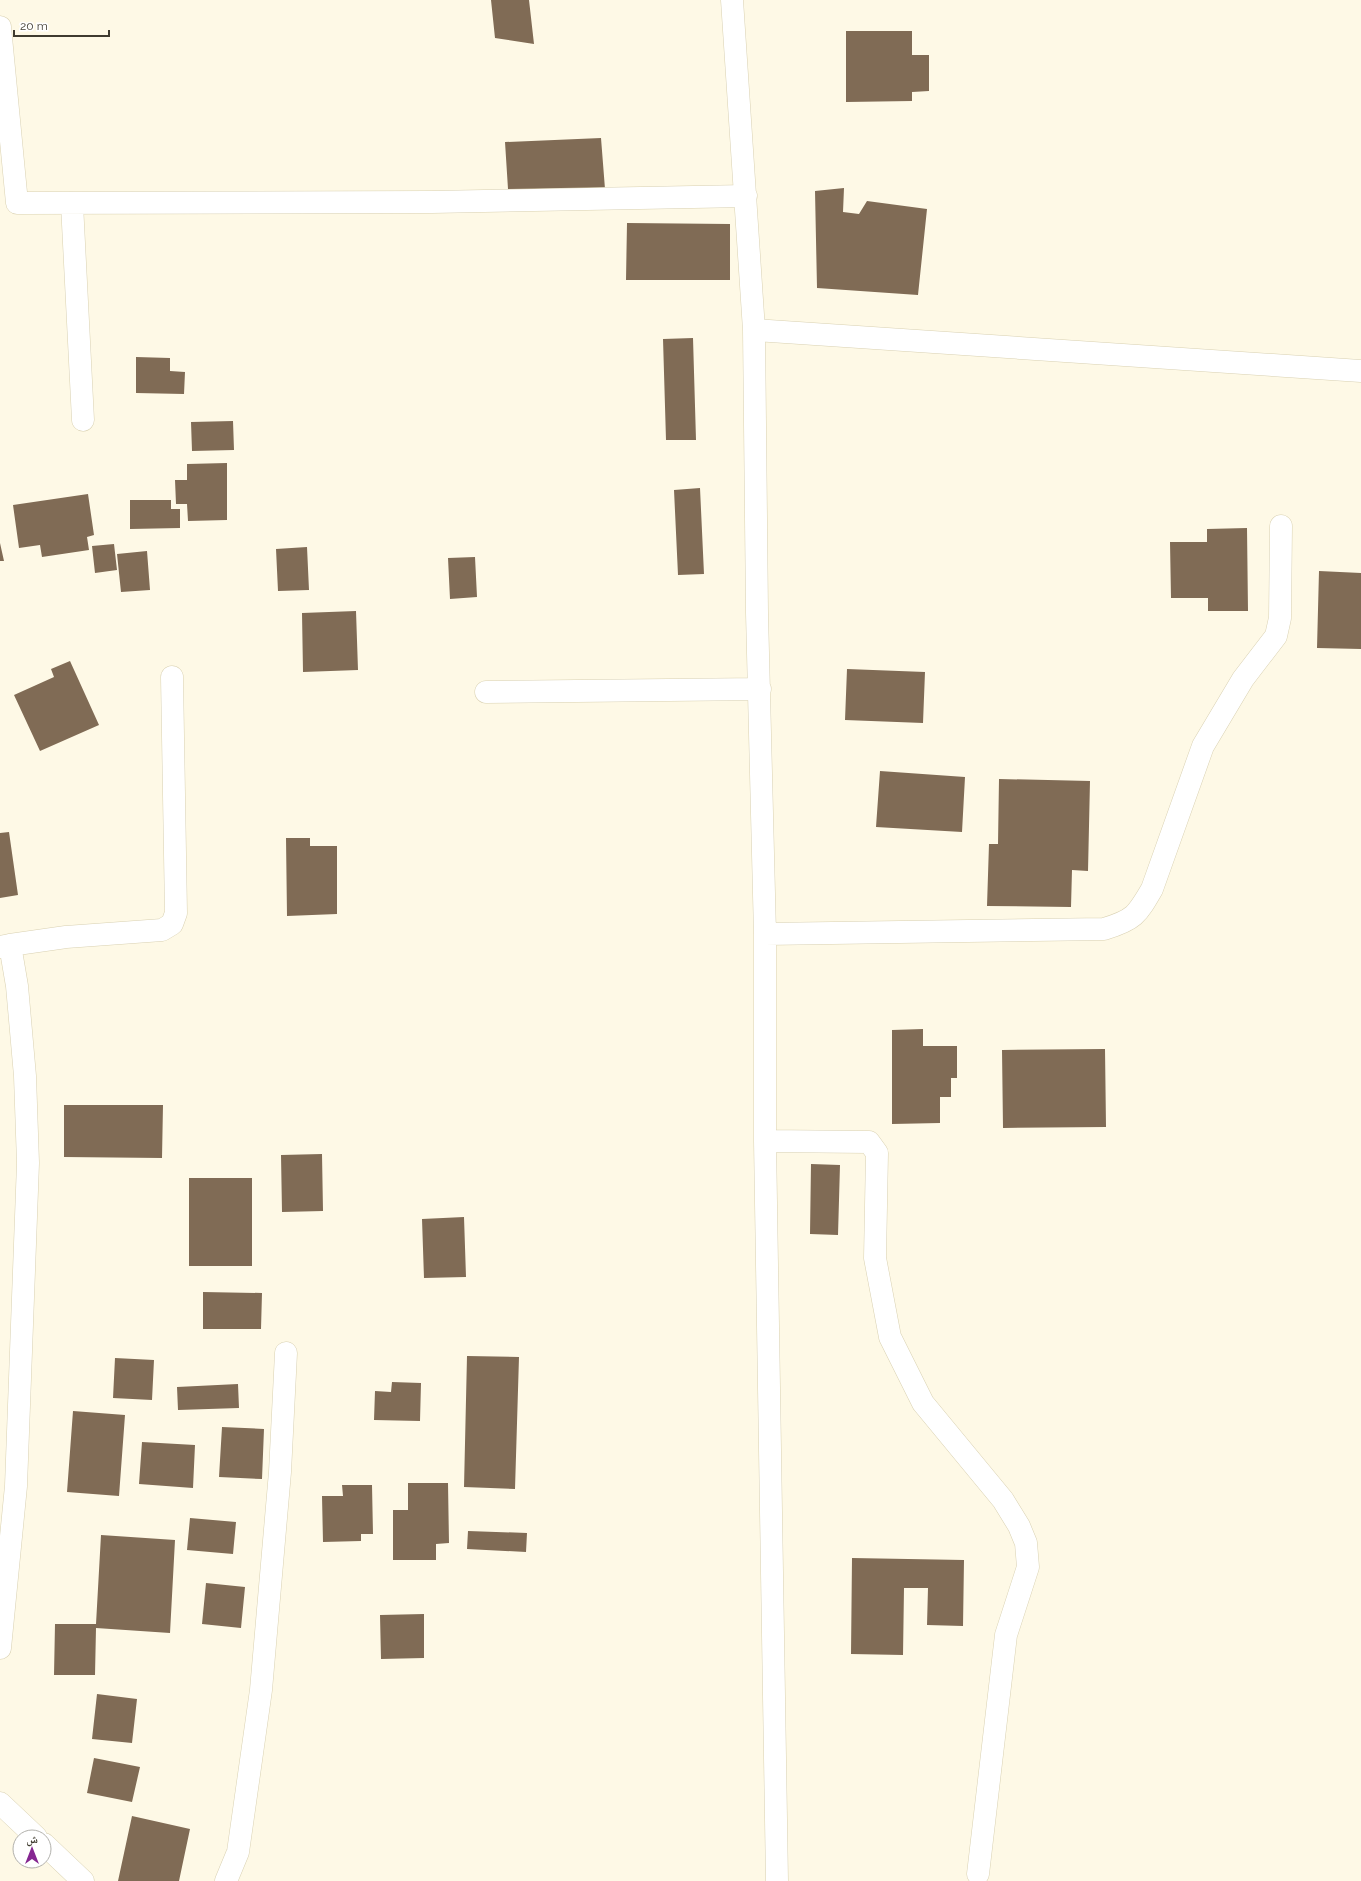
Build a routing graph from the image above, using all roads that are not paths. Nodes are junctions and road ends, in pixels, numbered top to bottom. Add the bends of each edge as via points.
1 (732, 0) edge
2 (0, 27) edge
3 (746, 196) junction
4 (8, 203) edge
5 (72, 204) junction
6 (754, 330) junction
7 (1361, 371) edge
8 (83, 420) dead end
9 (1281, 526) dead end
10 (172, 677) dead end
11 (760, 689) junction
12 (486, 692) dead end
13 (765, 934) junction
14 (5, 946) edge
15 (765, 1141) junction
16 (286, 1352) dead end
17 (0, 1648) edge
18 (0, 1803) edge
19 (28, 1829) edge
20 (52, 1852) edge
21 (978, 1874) dead end
22 (83, 1881) edge
23 (226, 1881) edge
24 (777, 1881) edge

1 - 3 street
2 - 4 street
3 - 5 street via 432,202
3 - 6 street
4 - 5 street
5 - 8 street
6 - 7 street
6 - 11 street
9 - 13 street via 1280,618 1276,636 1243,679 1204,746 1152,888 1141,908 1125,923 1104,929
10 - 14 street via 176,913 172,924 162,930 66,937
11 - 12 street
11 - 13 street
13 - 15 street
14 - 17 street via 17,986 25,1076 28,1163 16,1486
15 - 21 street via 869,1142 877,1153 875,1258 890,1337 923,1403 1003,1500 1026,1543 1028,1567 1006,1635
15 - 24 street
16 - 23 street via 280,1472 261,1690 238,1852
18 - 19 street
20 - 22 street

